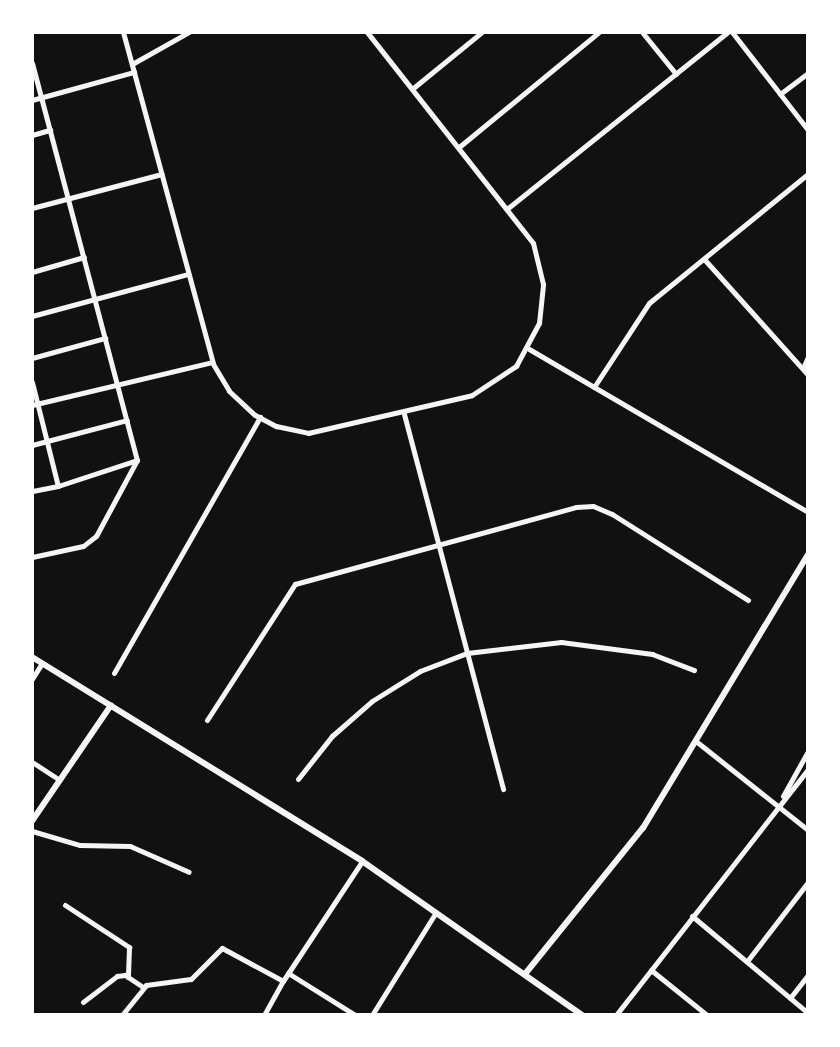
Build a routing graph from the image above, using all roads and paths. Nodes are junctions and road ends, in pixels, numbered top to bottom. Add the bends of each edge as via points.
1 (123, 32) edge
2 (189, 32) edge
3 (367, 32) edge
4 (482, 32) edge
5 (599, 32) edge
6 (642, 32) edge
7 (730, 32) edge
8 (32, 63) edge
9 (132, 64) junction
10 (134, 72) junction
11 (808, 73) edge
12 (676, 74) junction
13 (412, 89) junction
14 (780, 94) junction
15 (41, 97) junction
16 (32, 100) edge
17 (50, 130) junction
18 (808, 130) edge
19 (32, 135) edge
20 (459, 147) junction
21 (162, 174) junction
22 (808, 174) edge
23 (68, 199) junction
24 (32, 208) edge
25 (508, 208) junction
26 (84, 257) junction
27 (704, 259) junction
28 (32, 272) edge
29 (188, 274) junction
30 (94, 298) junction
31 (32, 316) edge
32 (105, 338) junction
33 (529, 349) junction
34 (808, 357) edge
35 (32, 358) edge
36 (212, 362) junction
37 (803, 368) junction
38 (808, 375) edge
39 (32, 382) edge
40 (117, 382) junction
41 (594, 387) junction
42 (35, 404) edge
43 (404, 414) junction
44 (260, 417) junction
45 (127, 420) junction
46 (49, 441) junction
47 (32, 445) edge
48 (137, 460) junction
49 (58, 486) junction
50 (32, 491) edge
51 (808, 512) edge
52 (439, 544) junction
53 (808, 554) edge
54 (32, 557) edge
55 (748, 600) dead end
56 (467, 653) junction
57 (32, 657) edge
58 (42, 663) junction
59 (694, 670) dead end
60 (114, 673) dead end
61 (32, 679) edge
62 (111, 705) junction
63 (207, 720) dead end
64 (697, 742) junction
65 (808, 751) edge
66 (32, 762) edge
67 (808, 769) edge
68 (298, 779) dead end
69 (60, 780) junction
70 (503, 789) dead end
71 (776, 808) junction
72 (32, 821) edge
73 (808, 830) edge
74 (32, 831) edge
75 (362, 861) junction
76 (189, 872) dead end
77 (808, 882) edge
78 (65, 905) dead end
79 (436, 912) junction
80 (692, 916) junction
81 (748, 960) junction
82 (651, 970) junction
83 (288, 973) junction
84 (525, 974) junction
85 (808, 975) edge
86 (128, 977) junction
87 (283, 981) junction
88 (143, 987) junction
89 (790, 998) junction
90 (83, 1002) dead end
91 (808, 1013) edge
92 (122, 1015) edge
93 (264, 1015) edge
94 (355, 1015) edge
95 (372, 1015) edge
96 (582, 1015) edge
97 (616, 1015) edge
98 (707, 1015) edge

1 - 9 street
2 - 9 street
3 - 13 street
4 - 13 street
5 - 20 street
6 - 12 street
7 - 12 street
7 - 14 street
8 - 15 street
9 - 10 street
10 - 15 street
10 - 21 street
11 - 14 street
12 - 25 street
13 - 20 street
14 - 18 street
15 - 16 street
15 - 17 street
17 - 19 street
17 - 23 street
20 - 25 street
21 - 23 street
21 - 29 street
22 - 27 street
23 - 24 street
23 - 26 street
25 - 33 street via 533,243 543,284 539,323
26 - 28 street
26 - 30 street
27 - 37 street
27 - 41 street via 649,303
29 - 30 street
29 - 36 street
30 - 31 street
30 - 32 street
32 - 35 street
32 - 40 street
33 - 41 street
33 - 43 street via 516,366 472,395
34 - 37 street
36 - 40 street
36 - 44 street via 229,391
37 - 38 street
39 - 42 street
40 - 42 street
40 - 45 street
41 - 51 street
42 - 46 street
43 - 44 street via 308,433
43 - 52 street
44 - 60 street
45 - 46 street
45 - 48 street
46 - 47 street
46 - 49 street
48 - 49 street
48 - 54 street via 96,536 83,546
49 - 50 street
52 - 55 street via 593,506
52 - 56 street
52 - 63 street via 295,584
53 - 64 street
56 - 59 street via 561,642 652,654
56 - 68 street via 420,671 372,701 332,736
56 - 70 street
57 - 58 street
58 - 61 street
58 - 62 street
62 - 69 street
62 - 75 street
64 - 71 street
64 - 84 street via 643,828
65 - 71 street
66 - 69 street
67 - 71 street
69 - 72 street
71 - 73 street
71 - 80 street
74 - 76 street via 80,845 130,846
75 - 79 street
75 - 83 street
77 - 81 street
78 - 86 street via 129,947
79 - 84 street
79 - 95 street
80 - 81 street
80 - 82 street
81 - 89 street
82 - 97 street
82 - 98 street
83 - 87 street
83 - 94 street
84 - 96 street
85 - 89 street
86 - 88 street
86 - 90 street via 117,976
87 - 88 street via 222,948 191,979
87 - 93 street
88 - 92 street
89 - 91 street

